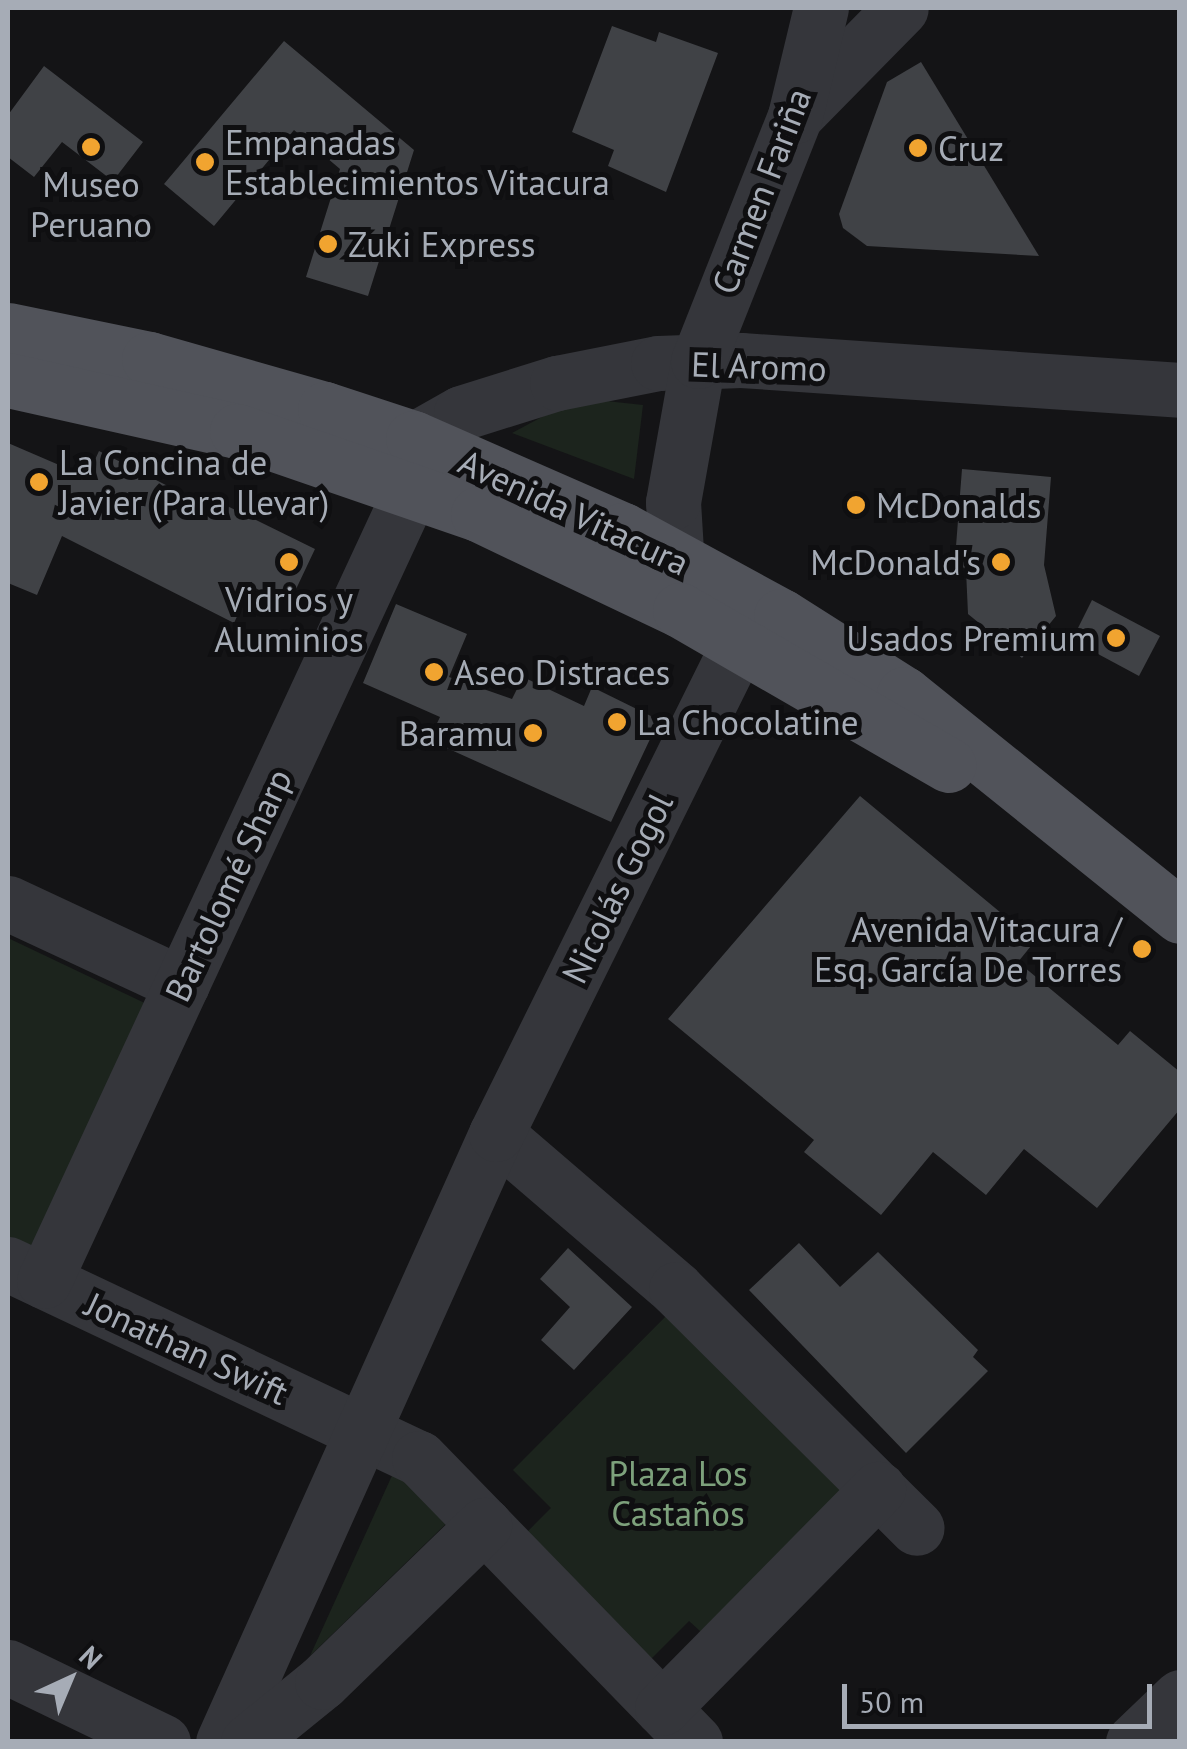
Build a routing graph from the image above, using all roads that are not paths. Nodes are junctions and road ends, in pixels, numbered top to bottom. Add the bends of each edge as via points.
1 (820, 8) edge
2 (901, 8) edge
3 (794, 116) junction
4 (8, 330) edge
5 (698, 361) junction
6 (8, 380) edge
7 (1180, 390) edge
8 (412, 463) junction
9 (674, 556) junction
10 (680, 610) junction
11 (739, 643) junction
12 (1074, 835) junction
13 (8, 903) edge
14 (1180, 916) edge
15 (182, 984) junction
16 (496, 1134) junction
17 (26, 1273) edge
18 (366, 1432) junction
19 (878, 1489) junction
20 (484, 1524) junction
21 (917, 1528) dead end
22 (8, 1667) edge
23 (1180, 1697) edge
24 (679, 1725) edge
25 (163, 1742) edge
26 (223, 1742) edge
27 (248, 1742) edge
28 (1133, 1742) edge

1 - 3 street, Carmen Fariña
2 - 3 street
3 - 5 street, Carmen Fariña
4 - 8 main road, Avenida Vitacura via 220,378
5 - 7 street, El Aromo
5 - 8 street, El Aromo via 557,383 461,414
5 - 9 street, Carmen Fariña via 676,481
6 - 8 main road, Avenida Vitacura via 237,431 358,469
8 - 9 main road, Avenida Vitacura
8 - 10 main road, Avenida Vitacura via 543,542
8 - 15 street, Bartolomé Sharp
9 - 10 street, Carmen Fariña
9 - 12 main road, Avenida Vitacura via 904,694
10 - 11 main road, Avenida Vitacura
11 - 12 main road, Avenida Vitacura
11 - 16 street, Nicolás Gogol
12 - 14 main road, Avenida Vitacura
13 - 15 street
15 - 17 street, Bartolomé Sharp
16 - 18 street, Nicolás Gogol
16 - 19 street via 676,1289
17 - 18 street, Jonathan Swift
18 - 20 street via 419,1458
18 - 26 street, Nicolás Gogol
19 - 21 street
19 - 24 street
20 - 24 street
20 - 27 street via 322,1682
22 - 25 street
23 - 28 street

